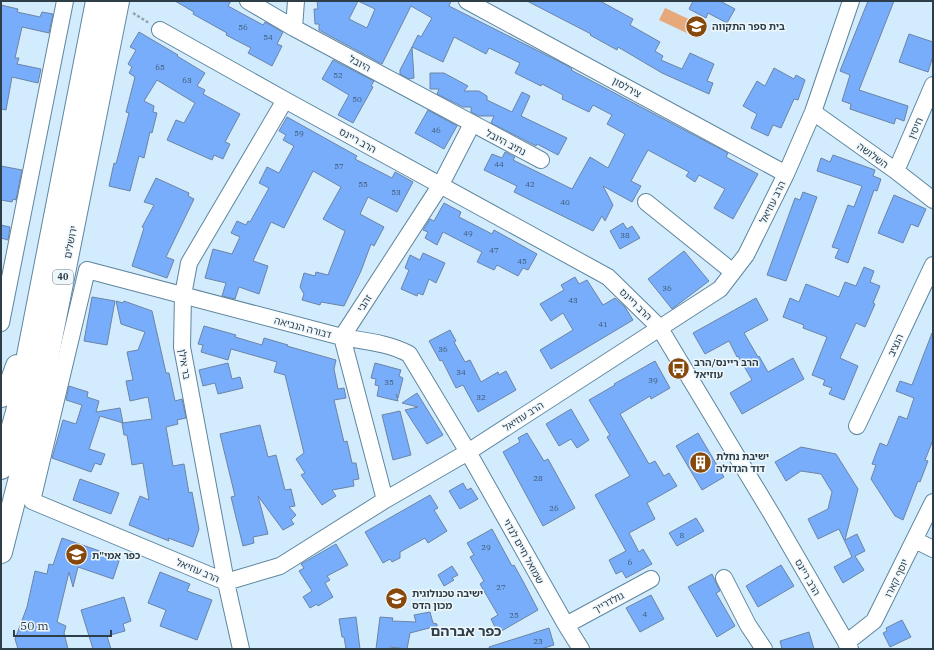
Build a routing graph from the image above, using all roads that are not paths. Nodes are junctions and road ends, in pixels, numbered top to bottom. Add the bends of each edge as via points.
1 (65, 1) edge
2 (248, 1) edge
3 (296, 1) edge
4 (467, 1) edge
5 (851, 1) edge
6 (111, 2) edge
7 (294, 28) junction
8 (160, 30) road end
9 (933, 85) edge
10 (285, 100) junction
11 (813, 112) junction
12 (472, 124) junction
13 (541, 160) dead end
14 (896, 172) junction
15 (786, 174) junction
16 (440, 186) junction
17 (933, 200) edge
18 (646, 202) dead end
19 (56, 212) junction
20 (933, 265) edge
21 (733, 272) junction
22 (183, 295) junction
23 (1, 323) edge
24 (660, 328) junction
25 (342, 337) junction
26 (1, 396) edge
27 (857, 426) dead end
28 (1, 434) edge
29 (468, 452) junction
30 (3, 462) edge
31 (385, 500) junction
32 (32, 501) joint
33 (933, 502) edge
34 (915, 540) junction
35 (933, 549) edge
36 (1, 552) edge
37 (724, 578) dead end
38 (651, 579) dead end
39 (226, 582) junction
40 (566, 625) junction
41 (848, 646) edge
42 (241, 649) edge
43 (581, 649) edge
44 (764, 649) edge

1 - 23 street
2 - 7 street, היובל
3 - 7 street
4 - 15 street, צירלסון
5 - 11 street, הרב עוזיאל
6 - 19 highway, ירושלים / 40
6 - 36 highway, ירושלים / 40 via 34,419
7 - 12 street, היובל
8 - 10 street, הרב ריינס
9 - 14 street, חיסין
10 - 16 street, הרב ריינס
10 - 22 street, בר אילן via 189,263
11 - 14 street, השלושה
11 - 15 street, הרב עוזיאל
12 - 13 street, נתיב היובל
12 - 16 street, זהבי
14 - 17 street, השלושה
15 - 21 street, הרב עוזיאל via 746,255
16 - 24 street, הרב ריינס via 608,277
16 - 25 street, זהבי
18 - 21 street
19 - 26 highway via 15,375 9,388
19 - 30 highway, ירושלים / 40 via 17,412
20 - 27 street, הנציב
21 - 24 street, הרב עוזיאל via 720,289
22 - 25 street, דבורה הנביאה
22 - 32 street, דבורה הנביאה via 87,270
22 - 39 street, בר אילן via 182,347
24 - 29 street, הרב עוזיאל
24 - 41 street, הרב ריינס
25 - 29 street, דבורה הנביאה via 381,344 408,354
25 - 31 street
28 - 30 highway
29 - 31 street, הרב עוזיאל
29 - 40 street, שמואל חיים לנדוי
31 - 39 street, הרב עוזיאל via 280,566
32 - 39 street, הרב עוזיאל
33 - 34 street, יוסף קארו
34 - 35 street
34 - 41 street, יוסף קארו via 874,621
37 - 44 street via 748,626
38 - 40 street, גולדרייך
39 - 42 street, בר אילן
40 - 43 street, שמואל חיים לנדוי

